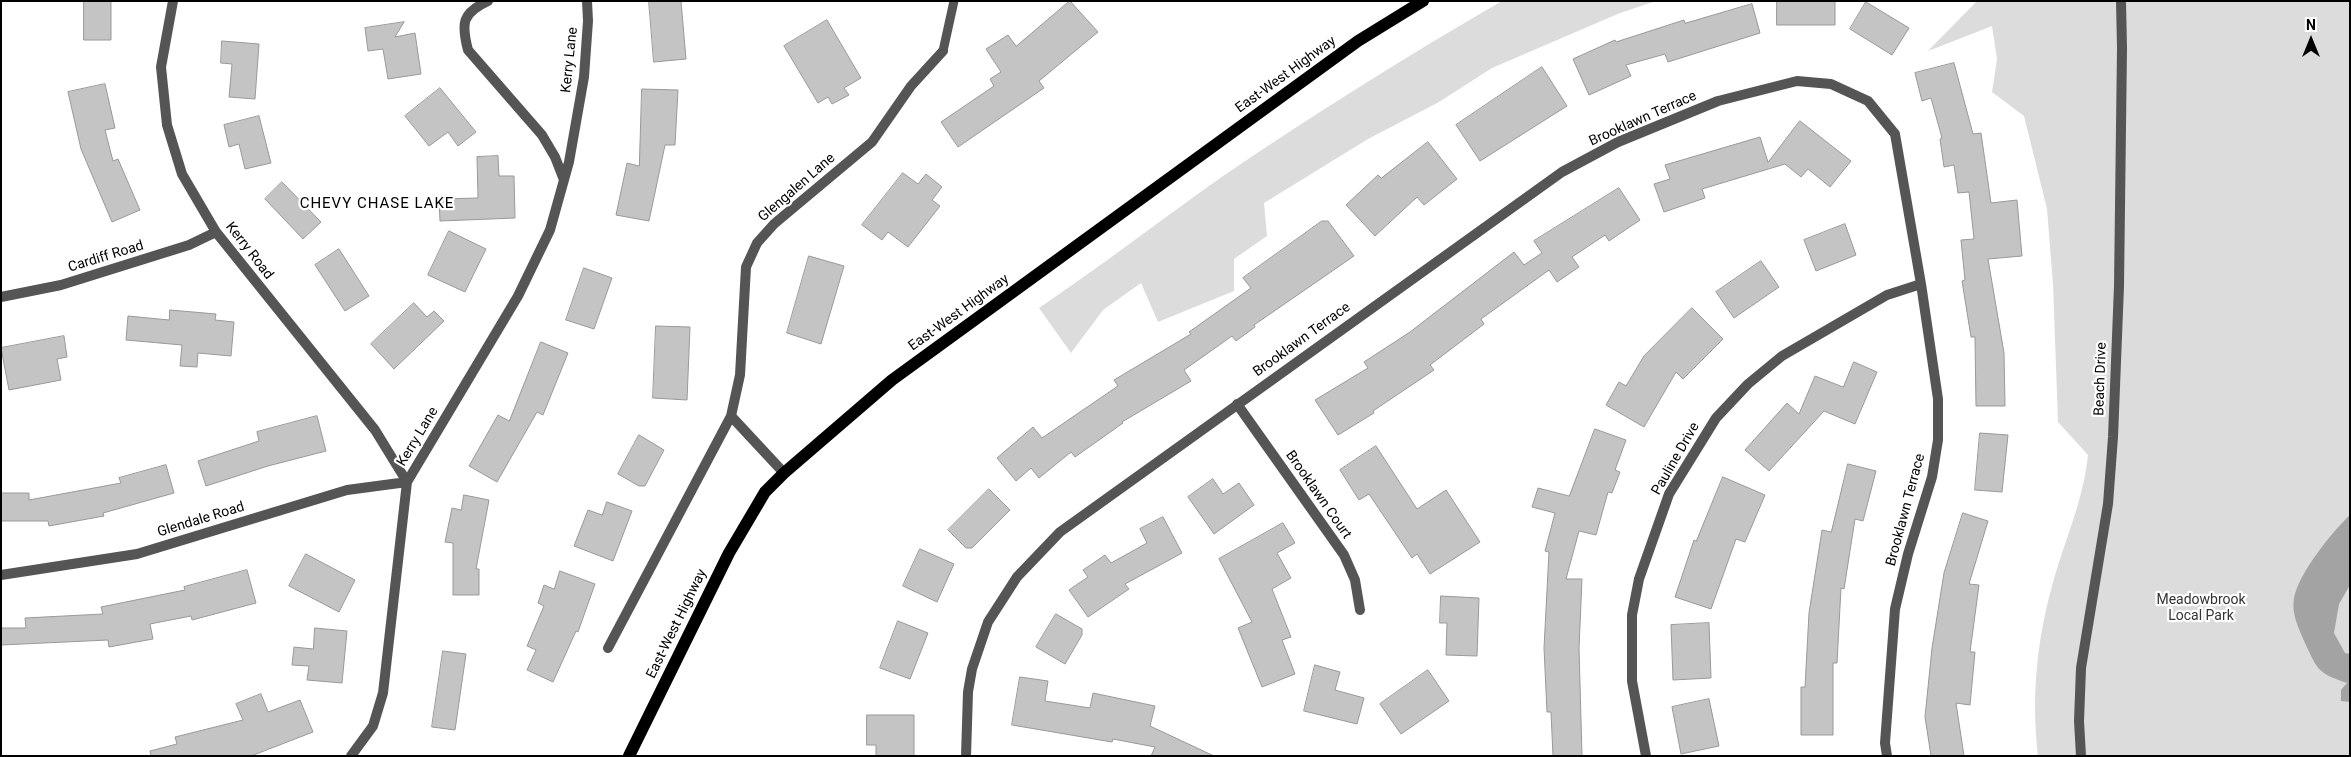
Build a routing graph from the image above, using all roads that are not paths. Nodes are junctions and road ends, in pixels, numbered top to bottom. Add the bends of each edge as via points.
1 (173, 1) edge
2 (488, 1) edge
3 (587, 1) edge
4 (954, 1) edge
5 (1423, 1) edge
6 (2121, 1) edge
7 (943, 51) joint
8 (564, 180) junction
9 (216, 232) junction
10 (1921, 284) junction
11 (1, 297) edge
12 (1236, 404) junction
13 (731, 416) junction
14 (784, 473) junction
15 (407, 482) junction
16 (1, 575) edge
17 (1360, 610) dead end
18 (608, 648) dead end
19 (351, 756) edge
20 (629, 756) edge
21 (966, 756) edge
22 (1646, 756) edge
23 (1887, 756) edge
24 (2081, 756) edge

1 - 9 street, Kerry Road via 161,67 167,125 182,174
2 - 8 street via 471,9 465,20 464,36 468,50 542,135
3 - 8 street, Kerry Lane via 584,77
4 - 7 lane
5 - 14 main road, East-West Highway via 1358,41 892,380
6 - 24 street, Beach Drive via 2119,286 2113,437 2108,504 2081,668
7 - 13 street, Glengalen Lane via 911,86 872,142 774,224 757,243 746,267 740,375
8 - 15 street, Kerry Lane via 550,230 518,296
9 - 11 street, Cardiff Road via 189,245 61,285
9 - 15 street, Kerry Road via 375,430
10 - 12 street, Brooklawn Terrace via 1895,134 1868,101 1831,84 1797,81 1718,101 1618,142 1562,172
10 - 22 street, Pauline Drive via 1887,295 1782,356 1748,384 1716,418 1669,494 1639,579 1632,615 1632,681
10 - 23 street, Brooklawn Terrace via 1938,399 1938,440 1932,477 1895,609 1885,743
12 - 17 street, Brooklawn Court via 1344,555 1355,580
12 - 21 street, Brooklawn Terrace via 1060,532 1017,577 988,622 972,669
13 - 14 street
13 - 18 street
14 - 20 main road, East-West Highway via 764,492 729,553
15 - 16 street, Glendale Road via 347,490 136,554
15 - 19 street, Kerry Lane via 383,693 373,726

